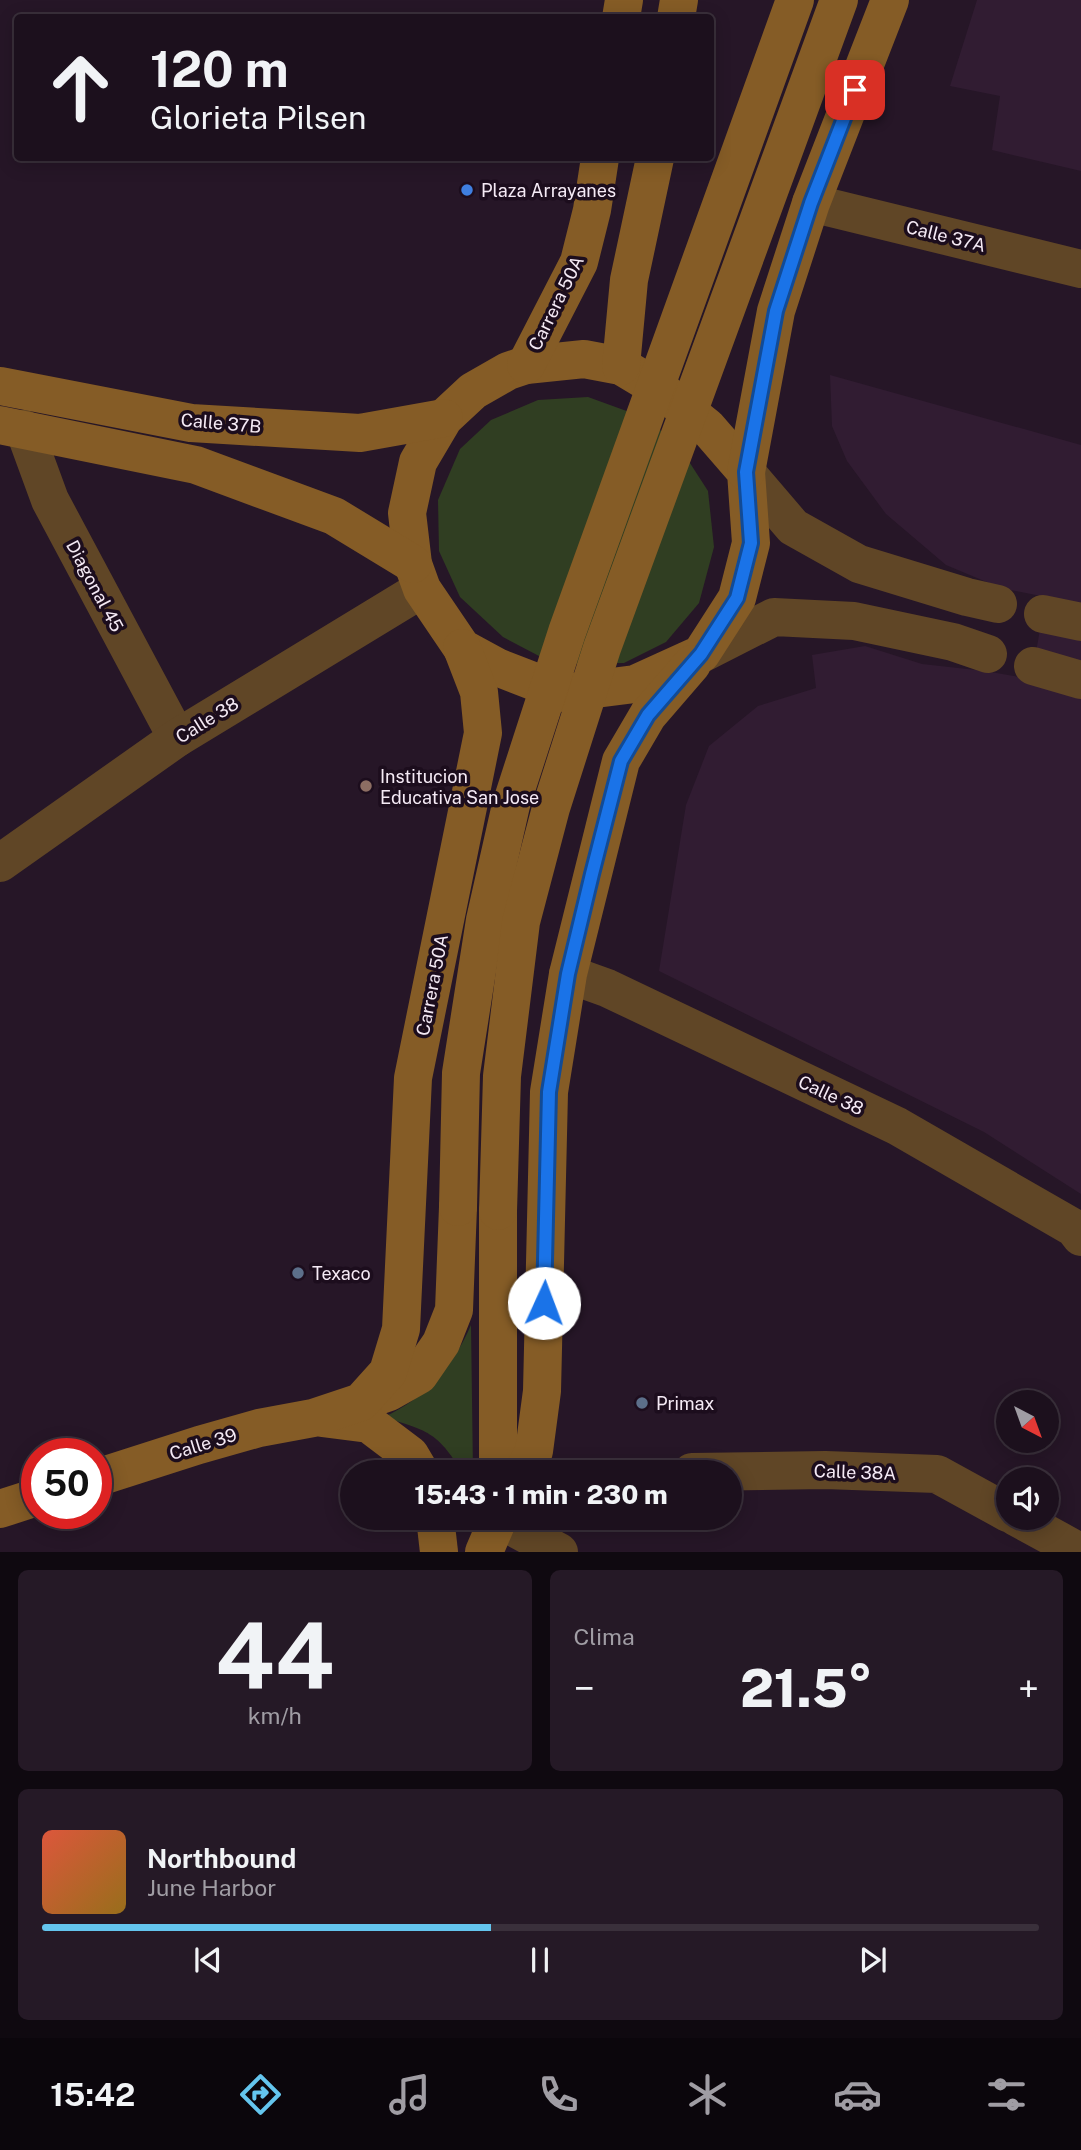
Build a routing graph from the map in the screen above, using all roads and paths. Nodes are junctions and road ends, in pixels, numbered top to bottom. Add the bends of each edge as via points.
1 (795, 0) edge
2 (839, 0) edge
3 (890, 0) edge
4 (600, 161) edge
5 (654, 161) edge
6 (811, 203) junction
7 (1081, 269) edge
8 (526, 365) junction
9 (621, 366) junction
10 (0, 386) edge
11 (444, 418) junction
12 (12, 427) edge
13 (746, 472) junction
14 (417, 577) junction
15 (1043, 614) dead end
16 (1081, 622) edge
17 (953, 642) junction
18 (462, 648) junction
19 (701, 654) junction
20 (988, 654) dead end
21 (1033, 666) dead end
22 (1081, 680) edge
23 (177, 738) junction
24 (0, 863) edge
25 (568, 974) junction
26 (1081, 1237) edge
27 (401, 1328) joint
28 (360, 1402) junction
29 (313, 1418) junction
30 (413, 1460) edge
31 (498, 1460) edge
32 (529, 1460) edge
33 (742, 1471) edge
34 (112, 1473) edge
35 (21, 1502) edge
36 (996, 1506) edge
37 (0, 1509) edge
38 (508, 1530) edge
39 (1040, 1530) edge
40 (559, 1552) edge
41 (1080, 1552) edge

1 - 28 main road, bridge via 567,632 511,805 485,920 461,1073 454,1310 441,1343 419,1375
2 - 31 main road, bridge via 602,648 551,808 521,922 502,1076
3 - 6 main road
4 - 8 main road, Carrera 50A via 579,262
5 - 9 main road via 629,280
6 - 7 street, Calle 37A
6 - 13 main road via 776,311
8 - 9 main road via 584,359
8 - 11 main road via 473,391
9 - 13 main road via 661,390 707,427
10 - 11 main road, Calle 37B via 191,423 360,433
11 - 14 main road via 418,462 407,513
12 - 14 main road via 196,465 334,516
12 - 23 street, Diagonal 45
13 - 17 street via 793,527 859,564 982,600 972,605 974,624 969,633
13 - 19 main road via 751,543 737,598
14 - 18 main road
14 - 23 street, Calle 38
15 - 16 street
17 - 19 street via 854,621 774,617
17 - 20 street
18 - 19 main road via 564,693 635,684
18 - 27 main road, Carrera 50A via 479,692 483,733 413,1078
19 - 25 main road via 648,715 621,761
21 - 22 street
23 - 24 street, Calle 38
25 - 26 street, Calle 38 via 607,988 897,1126 1074,1228
25 - 32 main road via 549,1092 542,1391
27 - 28 main road, Calle 39 via 388,1372
28 - 29 main road, Calle 39
29 - 30 main road, Calle 39 via 369,1424
29 - 34 main road, Calle 39 via 259,1428
33 - 36 street, Calle 38A via 937,1474
35 - 37 main road
38 - 40 street
39 - 41 street

